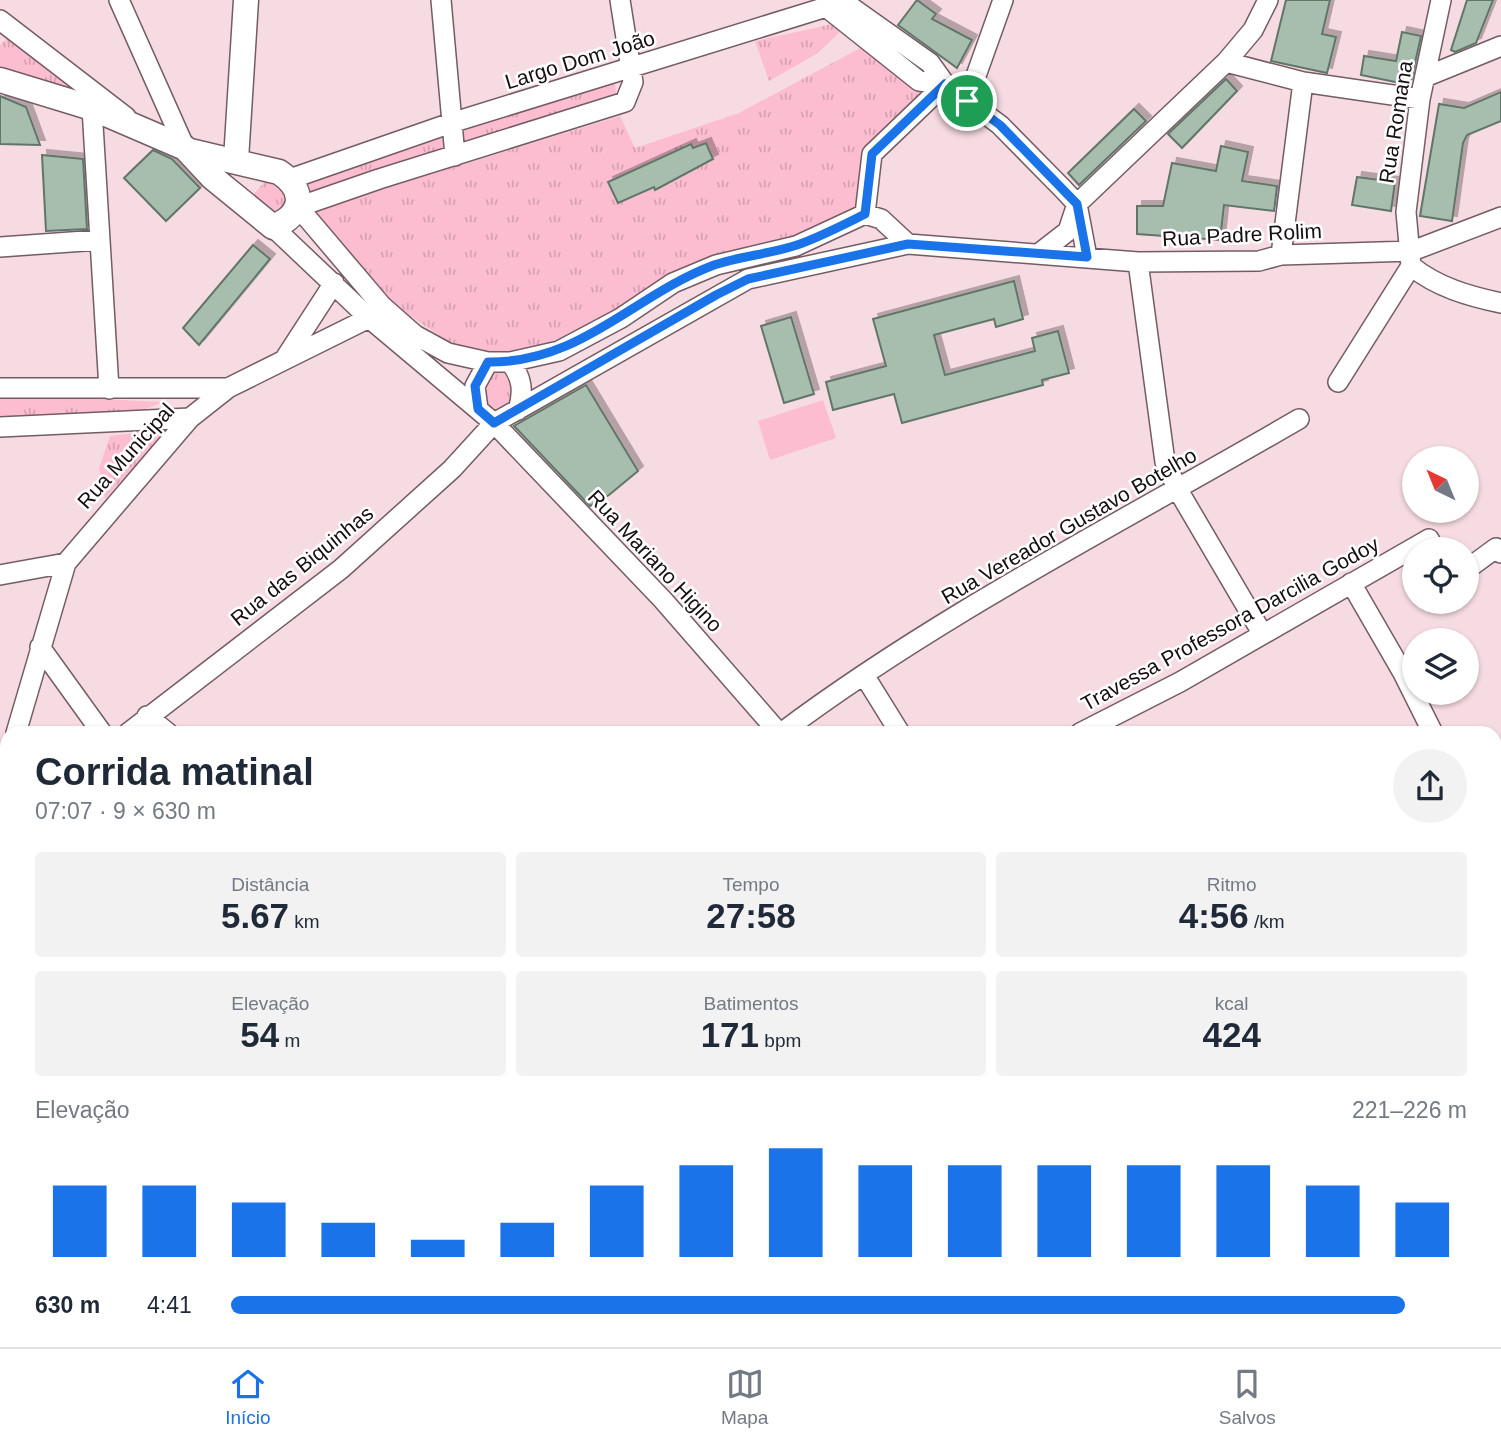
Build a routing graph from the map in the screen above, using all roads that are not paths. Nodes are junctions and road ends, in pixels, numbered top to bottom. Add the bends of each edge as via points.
1 (119, 0) edge
2 (246, 0) edge
3 (441, 0) edge
4 (620, 0) edge
5 (1003, 0) edge
6 (1268, 0) edge
7 (1441, 0) edge
8 (840, 3) edge
9 (1, 21) edge
10 (1501, 46) edge
11 (1226, 62) junction
12 (631, 69) junction
13 (1425, 77) junction
14 (0, 81) edge
15 (1303, 82) junction
16 (945, 84) junction
17 (1420, 99) junction
18 (967, 101) junction
19 (92, 108) junction
20 (133, 123) junction
21 (451, 123) junction
22 (187, 149) junction
23 (455, 156) junction
24 (236, 160) junction
25 (279, 174) junction
26 (243, 203) junction
27 (1077, 204) junction
28 (298, 207) junction
29 (861, 216) junction
30 (1501, 217) edge
31 (273, 227) junction
32 (99, 240) junction
33 (908, 244) junction
34 (0, 247) edge
35 (866, 252) junction
36 (1041, 252) junction
37 (1282, 255) junction
38 (1087, 257) junction
39 (1411, 258) junction
40 (1138, 262) junction
41 (334, 283) junction
42 (1501, 303) edge
43 (369, 318) junction
44 (285, 358) junction
45 (488, 362) junction
46 (510, 362) junction
47 (1338, 382) dead end
48 (0, 388) edge
49 (228, 388) junction
50 (109, 389) junction
51 (478, 409) junction
52 (518, 410) junction
53 (190, 418) junction
54 (1299, 419) dead end
55 (494, 423) junction
56 (0, 427) edge
57 (1178, 490) junction
58 (1499, 546) edge
59 (1402, 554) edge
60 (1479, 561) edge
61 (66, 563) junction
62 (0, 575) edge
63 (1351, 583) junction
64 (1262, 633) junction
65 (40, 647) junction
66 (864, 676) junction
67 (147, 716) junction
68 (18, 726) edge
69 (97, 726) edge
70 (136, 726) edge
71 (159, 726) edge
72 (774, 726) edge
73 (789, 726) edge
74 (896, 726) edge
75 (1094, 726) edge
76 (1430, 726) edge

1 - 22 street
2 - 24 main road
3 - 21 street
4 - 12 street
5 - 18 street
6 - 11 street via 1253,30
7 - 13 street, Rua Romana
8 - 12 street, Largo Dom João
8 - 16 street via 930,62
9 - 20 street
10 - 13 street
11 - 15 street
11 - 27 street
12 - 21 street, Largo Dom João
12 - 23 street via 633,82 625,102
13 - 17 street, Rua Romana
14 - 19 main road
15 - 17 street
15 - 37 street
16 - 18 street
16 - 29 street via 872,154
17 - 39 street, Rua Romana via 1406,212
18 - 27 street via 1000,125
19 - 20 main road
19 - 32 street
20 - 22 main road
21 - 23 street
21 - 25 street, Largo Dom João via 330,168
22 - 24 main road
22 - 26 main road
23 - 28 street
24 - 25 main road
25 - 26 main road via 250,181
25 - 28 main road via 297,194
26 - 31 main road
27 - 36 street via 1068,231
27 - 38 street
28 - 31 main road via 293,216
28 - 45 street via 382,306 415,335 448,353
29 - 33 street via 881,219
29 - 35 street via 855,236
29 - 46 street via 796,246 716,265 673,283 559,351
30 - 39 street
31 - 41 street
32 - 34 street
32 - 50 street
33 - 35 street, Rua Padre Rolim
33 - 36 street, Rua Padre Rolim
35 - 52 street, Rua Padre Rolim via 748,279
36 - 38 street, Rua Padre Rolim
37 - 39 street, Rua Padre Rolim
37 - 40 street, Rua Padre Rolim via 1259,261
38 - 40 street, Rua Padre Rolim
39 - 42 street via 1427,279
39 - 47 street
40 - 57 street via 1165,462
41 - 43 street
41 - 44 street
43 - 44 street, Rua Municipal
43 - 51 street
44 - 49 street, Rua Municipal
45 - 46 street
45 - 51 street via 475,386
46 - 52 street via 521,384
48 - 50 street
49 - 50 street
49 - 53 street, Rua Municipal
51 - 55 street
52 - 55 street
53 - 56 street
53 - 61 street, Rua Municipal
54 - 57 street, Rua Vereador Gustavo Botelho
55 - 67 street, Rua das Biquinhas via 453,469 341,569
55 - 72 street, Rua Mariano Higino via 663,600
57 - 64 street
57 - 66 street, Rua Vereador Gustavo Botelho via 957,616
58 - 60 street
59 - 63 street, Travessa Professora Darcilia Godoy
61 - 62 street
61 - 65 street
63 - 64 street, Travessa Professora Darcilia Godoy
63 - 76 street
64 - 75 street, Travessa Professora Darcilia Godoy
65 - 68 street
65 - 69 street
66 - 73 street, Rua Vereador Gustavo Botelho
66 - 74 street
67 - 70 street, Rua das Biquinhas
67 - 71 street

